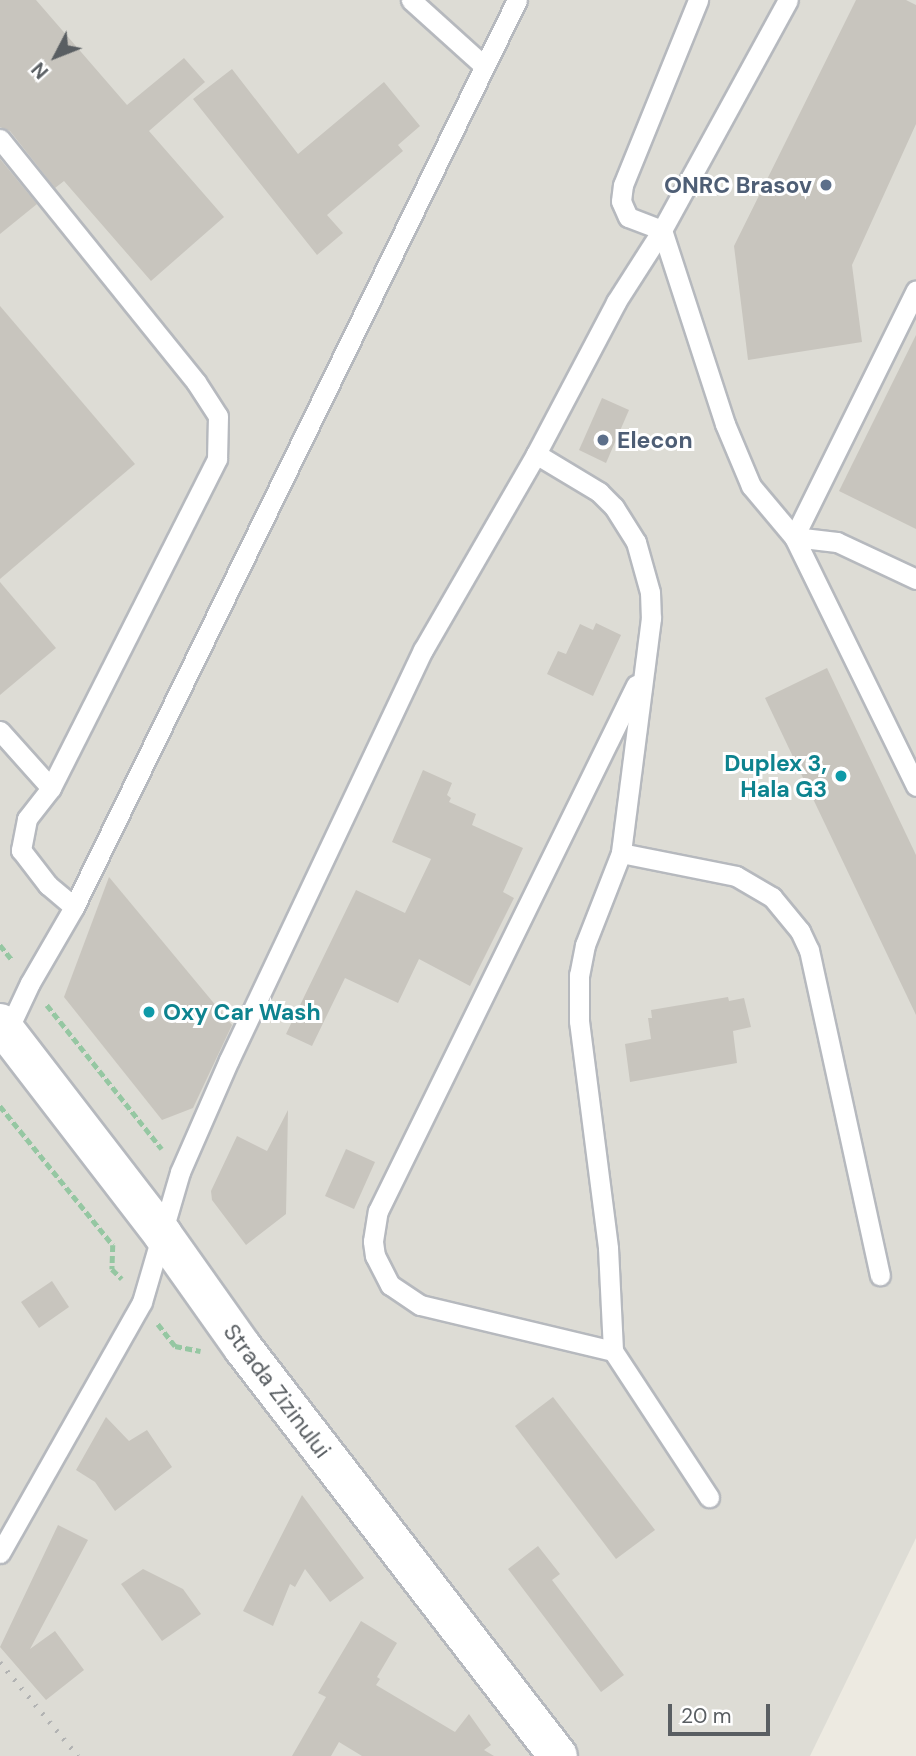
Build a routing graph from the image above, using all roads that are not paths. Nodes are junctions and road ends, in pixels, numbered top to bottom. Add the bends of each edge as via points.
1 (411, 0) edge
2 (517, 0) edge
3 (698, 0) edge
4 (788, 0) edge
5 (484, 66) junction
6 (0, 139) edge
7 (662, 230) junction
8 (916, 290) edge
9 (536, 454) junction
10 (794, 537) junction
11 (916, 579) edge
12 (643, 671) junction
13 (0, 730) edge
14 (916, 786) edge
15 (51, 788) junction
16 (621, 853) junction
17 (74, 907) junction
18 (4, 1027) edge
19 (163, 1234) junction
20 (880, 1275) dead end
21 (612, 1351) junction
22 (709, 1497) dead end
23 (0, 1553) edge
24 (558, 1756) edge

1 - 5 lane
2 - 5 lane
3 - 7 lane via 623,186 621,201 628,217
4 - 7 lane
5 - 17 lane
6 - 15 lane via 196,382 218,416 217,459
7 - 9 lane via 616,302
7 - 10 lane via 725,424 751,486
8 - 10 lane
9 - 12 lane via 599,492 636,542 650,593
9 - 19 lane via 423,650 229,1060 180,1172
10 - 11 lane via 836,542
10 - 14 lane
12 - 16 lane
12 - 21 lane via 378,1211 373,1241 390,1285 420,1305
13 - 15 lane
15 - 17 lane via 27,819 21,850 48,885
16 - 20 lane via 736,876 772,897 800,930 809,950
16 - 21 lane via 585,945 578,998 608,1248
17 - 18 lane
18 - 19 main road, Strada Zizinului
19 - 23 lane via 142,1302
19 - 24 main road, Strada Zizinului via 243,1348
21 - 22 lane

